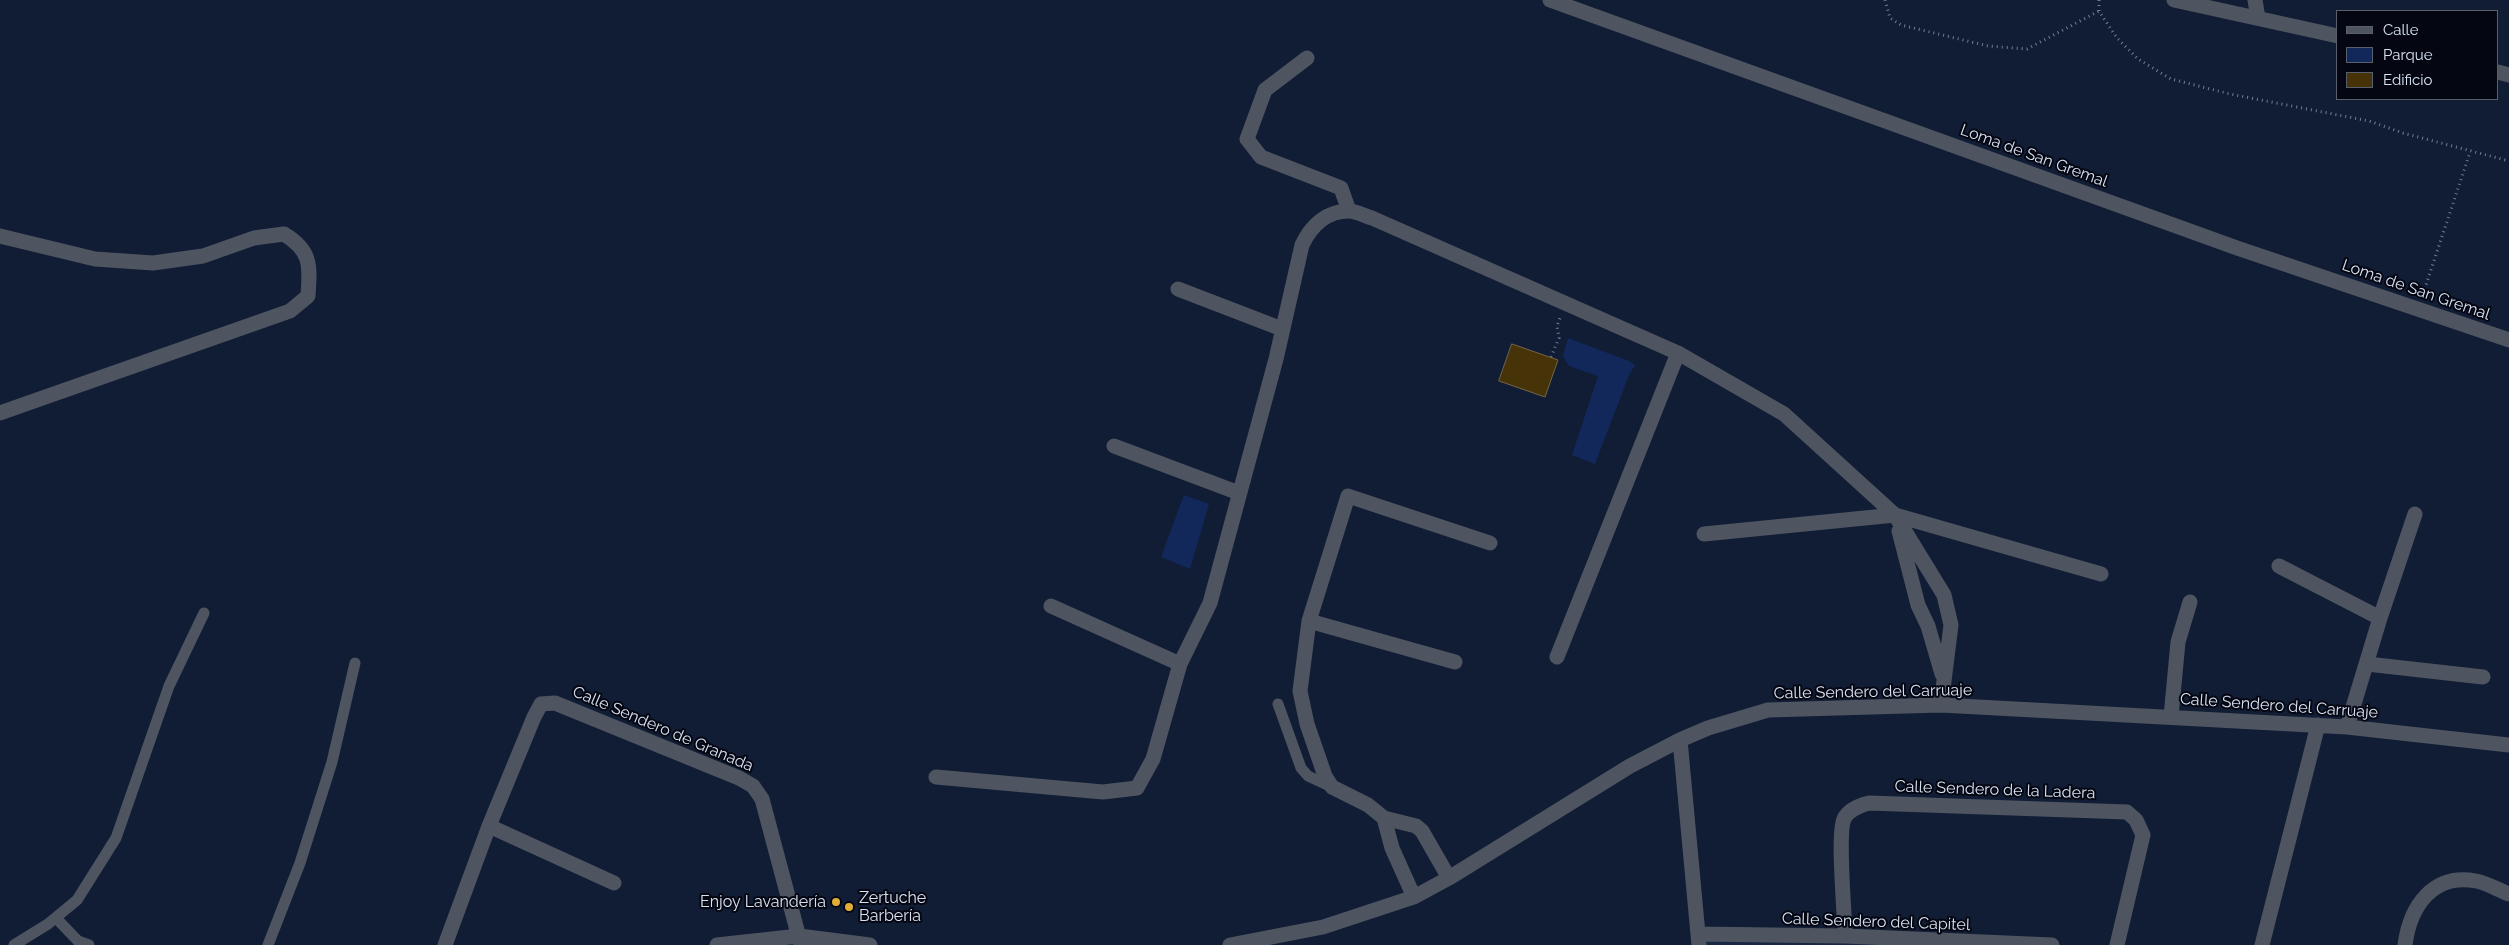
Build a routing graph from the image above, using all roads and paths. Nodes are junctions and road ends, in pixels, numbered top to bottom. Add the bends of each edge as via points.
1 (1550, 0) edge
2 (1885, 0) edge
3 (2099, 0) edge
4 (2174, 0) edge
5 (2255, 0) edge
6 (2099, 11) junction
7 (2258, 18) junction
8 (2336, 36) edge
9 (1307, 58) dead end
10 (2470, 152) junction
11 (2509, 161) edge
12 (1349, 211) junction
13 (0, 236) edge
14 (1178, 289) dead end
15 (2418, 308) junction
16 (1557, 326) dead end
17 (1282, 329) junction
18 (2509, 340) edge
19 (1678, 353) junction
20 (1551, 357) dead end
21 (0, 413) edge
22 (1114, 446) dead end
23 (1239, 493) junction
24 (2415, 514) dead end
25 (1895, 515) junction
26 (1704, 534) dead end
27 (1490, 543) dead end
28 (2279, 566) dead end
29 (2100, 574) dead end
30 (2190, 602) dead end
31 (1050, 606) dead end
32 (204, 613) dead end
33 (2380, 618) junction
34 (1309, 621) junction
35 (1558, 657) dead end
36 (1455, 662) dead end
37 (355, 663) dead end
38 (1180, 664) junction
39 (2367, 664) junction
40 (2483, 676) dead end
41 (1944, 683) junction
42 (1278, 704) dead end
43 (1941, 705) junction
44 (2172, 717) junction
45 (2318, 725) junction
46 (2347, 727) junction
47 (1680, 740) junction
48 (2509, 745) edge
49 (936, 777) dead end
50 (1332, 787) junction
51 (1384, 818) junction
52 (490, 826) junction
53 (1449, 878) junction
54 (614, 884) dead end
55 (2509, 894) edge
56 (1414, 897) junction
57 (56, 918) junction
58 (1845, 936) junction
59 (1699, 940) edge
60 (800, 941) edge
61 (14, 945) edge
62 (89, 945) edge
63 (268, 945) edge
64 (446, 945) edge
65 (717, 945) edge
66 (870, 945) edge
67 (1231, 945) edge
68 (2052, 945) edge
69 (2117, 945) edge
70 (2262, 945) edge
71 (2405, 945) edge

1 - 15 street, Loma de San Gremal via 2237,248
2 - 6 path via 1890,18 1901,25 1988,46 2027,49
3 - 6 path
4 - 7 street
5 - 7 street
6 - 10 path via 2117,38 2138,59 2171,79 2368,121
7 - 8 street
9 - 12 street via 1264,90 1247,140 1261,157 1341,188
10 - 11 path
10 - 15 path
12 - 17 street via 1326,216 1308,231
12 - 19 street via 1372,218
13 - 21 street via 94,259 153,263 203,256 254,238 284,234 300,244 310,267 308,296 290,311
14 - 17 street
15 - 18 street, Loma de San Gremal
16 - 20 path via 1559,338
17 - 23 street
19 - 25 street via 1784,414
19 - 35 street
22 - 23 street
23 - 38 street via 1210,603
24 - 33 street
25 - 26 street
25 - 29 street
25 - 41 street via 1918,605 1928,626
25 - 41 street via 1944,595 1951,625
27 - 34 street via 1348,496
28 - 33 street
30 - 44 street via 2178,642
31 - 38 street
32 - 57 lane via 169,686 116,838 77,900
33 - 39 street
34 - 36 street
34 - 50 street via 1300,691 1314,746
37 - 63 lane via 332,762 300,863
38 - 49 street via 1153,758 1137,788 1104,792
39 - 40 street
39 - 46 street
41 - 43 street
42 - 50 lane via 1301,768 1308,776
43 - 44 street, Calle Sendero del Carruaje
43 - 47 street, Calle Sendero del Carruaje via 1768,710
44 - 45 street, Calle Sendero del Carruaje
45 - 46 street, Calle Sendero del Carruaje
45 - 70 street
46 - 48 street, Calle Sendero del Carruaje
47 - 53 street, Calle Sendero del Carruaje via 1630,766
47 - 59 street
50 - 51 street
51 - 53 street via 1416,826 1422,831
51 - 56 street via 1392,848
52 - 54 street
52 - 60 street, Calle Sendero de Granada via 534,717 541,704 555,703 753,786 762,799
52 - 64 street, Calle Sendero de Granada
53 - 56 street, Calle Sendero del Carruaje
55 - 71 street via 2477,881 2446,880 2422,899 2408,924
56 - 67 street, Calle Sendero del Carruaje via 1323,927
57 - 61 lane
57 - 62 lane via 78,941
58 - 59 street, Calle Sendero del Capitel
58 - 68 street, Calle Sendero del Capitel
58 - 69 street, Calle Sendero de la Ladera via 1841,836 1844,818 1857,806 1870,803 2126,812 2136,820 2143,835
60 - 65 street
60 - 66 street

